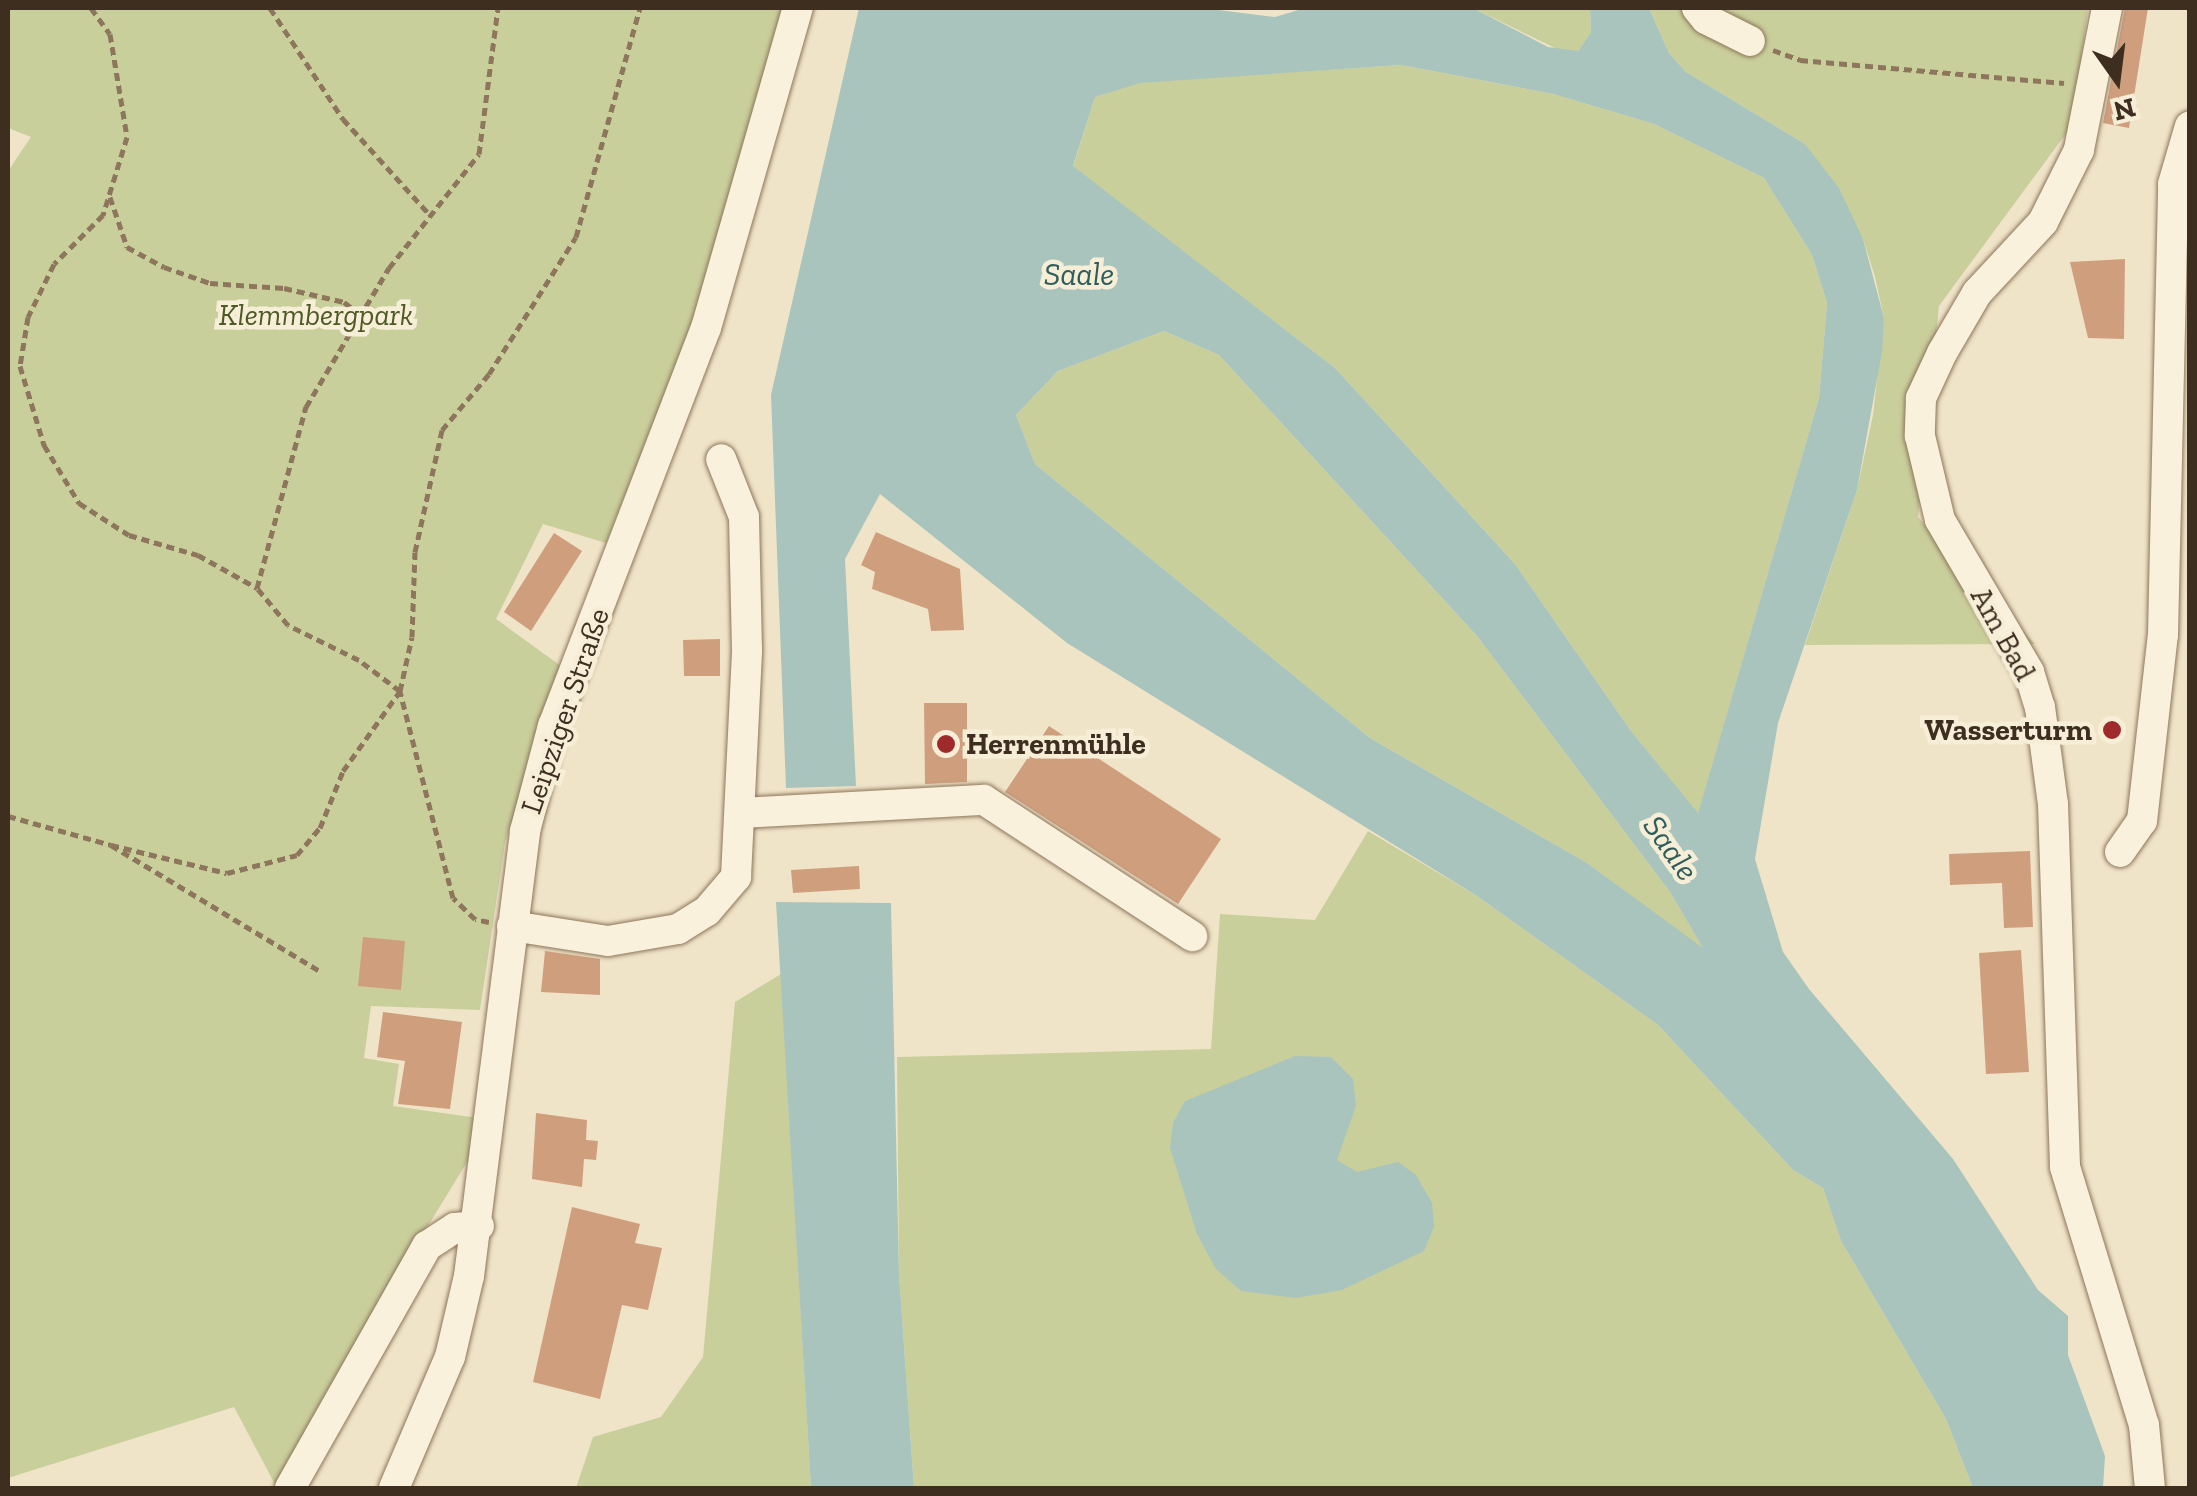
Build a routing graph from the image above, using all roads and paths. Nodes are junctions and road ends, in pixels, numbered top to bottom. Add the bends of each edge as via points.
1 (91, 8) edge
2 (270, 8) edge
3 (498, 8) edge
4 (640, 8) edge
5 (798, 8) edge
6 (1697, 8) edge
7 (2108, 8) edge
8 (1750, 41) joint
9 (2089, 85) junction
10 (2190, 126) edge
11 (109, 194) junction
12 (430, 216) junction
13 (361, 315) junction
14 (721, 460) dead end
15 (257, 588) junction
16 (400, 691) junction
17 (742, 813) junction
18 (8, 816) edge
19 (111, 845) junction
20 (2120, 852) dead end
21 (512, 926) junction
22 (1192, 936) dead end
23 (320, 971) dead end
24 (479, 1226) junction
25 (290, 1488) edge
26 (394, 1488) edge
27 (2150, 1488) edge

1 - 11 path via 110,34 127,137
2 - 12 path via 343,119
3 - 12 path via 479,154
4 - 16 path via 576,238 489,374 442,430 415,552 412,637
5 - 21 street, Leipziger Straße via 706,328 554,726 525,832
6 - 8 street
7 - 9 street, Am Bad
8 - 9 path via 1800,60
9 - 27 street, Am Bad via 2079,150 2043,222 1977,293 1942,352 1921,398 1920,436 1940,520 2030,672 2040,707 2053,804 2064,1167 2144,1426
10 - 20 street via 2173,184 2163,634 2142,821
11 - 13 path via 127,248 164,267 210,283 284,288 344,302
11 - 15 path via 103,214 54,264 28,318 20,366 44,445 79,504 128,535 198,555
12 - 13 path
13 - 15 path via 306,406
14 - 17 street via 744,517
15 - 16 path via 288,625 359,660
16 - 19 path via 343,770 320,828 297,856 227,873
16 - 21 path via 453,898 475,919
17 - 21 street via 736,877 707,911 678,929 608,941
17 - 22 street via 984,800
18 - 19 path
19 - 23 path
21 - 24 street, Leipziger Straße
24 - 25 street via 455,1228 427,1246
24 - 26 street, Leipziger Straße via 450,1357

